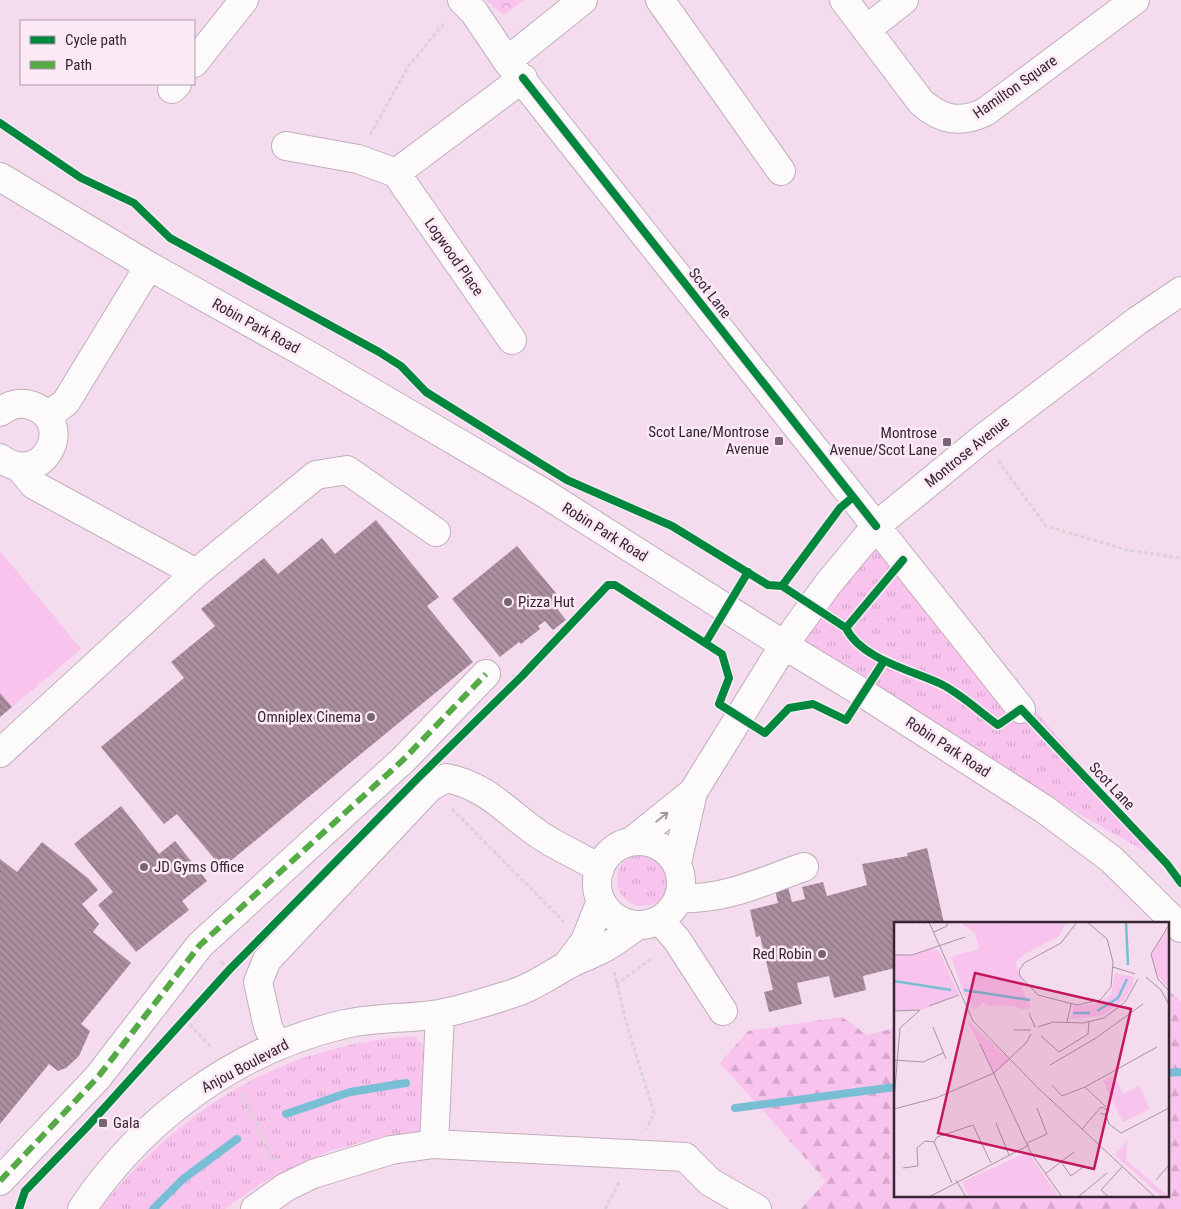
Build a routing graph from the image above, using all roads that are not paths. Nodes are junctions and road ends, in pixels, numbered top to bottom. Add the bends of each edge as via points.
1 (244, 0) edge
2 (462, 0) edge
3 (584, 0) edge
4 (660, 0) edge
5 (844, 0) edge
6 (904, 0) edge
7 (1135, 0) edge
8 (867, 29) junction
9 (195, 61) edge
10 (515, 69) junction
11 (286, 146) dead end
12 (781, 171) dead end
13 (396, 173) junction
14 (0, 177) edge
15 (149, 266) junction
16 (1181, 291) edge
17 (512, 340) dead end
18 (0, 411) edge
19 (48, 416) junction
20 (10, 462) edge
21 (876, 526) junction
22 (436, 532) dead end
23 (196, 573) junction
24 (784, 645) junction
25 (486, 674) dead end
26 (1021, 709) dead end
27 (0, 753) edge
28 (692, 792) junction
29 (631, 842) junction
30 (677, 863) junction
31 (804, 867) dead end
32 (600, 869) junction
33 (679, 898) junction
34 (601, 901) junction
35 (649, 923) junction
36 (1181, 928) edge
37 (594, 945) junction
38 (723, 1011) dead end
39 (440, 1014) junction
40 (277, 1046) junction
41 (434, 1144) junction
42 (0, 1180) edge
43 (82, 1209) edge
44 (255, 1209) edge
45 (757, 1209) edge

1 - 9 street
2 - 10 street, Scot Lane
3 - 10 street
4 - 12 street
5 - 8 street, Hamilton Square
6 - 8 street
7 - 8 street, Hamilton Square via 984,112 959,120 944,118 921,102
10 - 13 street
10 - 21 street, Scot Lane
11 - 13 street via 358,159
13 - 17 street, Logwood Place
14 - 15 street, Robin Park Road
15 - 19 street via 66,402
15 - 24 street, Robin Park Road via 544,493
16 - 21 street, Montrose Avenue via 982,439
18 - 19 street via 20,403 30,404
19 - 20 street via 54,436 47,455 29,466
20 - 23 street via 34,485
21 - 24 street, Montrose Avenue
21 - 26 street, Scot Lane
22 - 23 street via 347,470 316,475
23 - 27 street
24 - 28 street
24 - 36 street, Robin Park Road via 1044,809 1110,859
25 - 42 street via 403,760 200,945 98,1076
29 -> 28 street
28 - 30 street
29 - 30 street via 642,841 662,848
29 - 32 street via 618,847
30 - 33 street via 682,886
31 - 33 street via 728,895
32 - 34 street via 597,879
32 - 40 street via 546,839 485,792 467,782 446,778 430,787 267,960 258,982 268,1027
33 - 35 street, Anjou Boulevard via 674,907
34 - 35 street via 616,918
34 - 37 street
35 - 37 street, Anjou Boulevard
35 - 38 street via 677,940
37 - 39 street, Anjou Boulevard via 532,987
39 - 40 street, Anjou Boulevard via 345,1024
39 - 41 street
40 - 43 street, Anjou Boulevard via 179,1102 102,1179
41 - 44 street via 391,1150 343,1164 286,1187
41 - 45 street via 686,1157 710,1182

